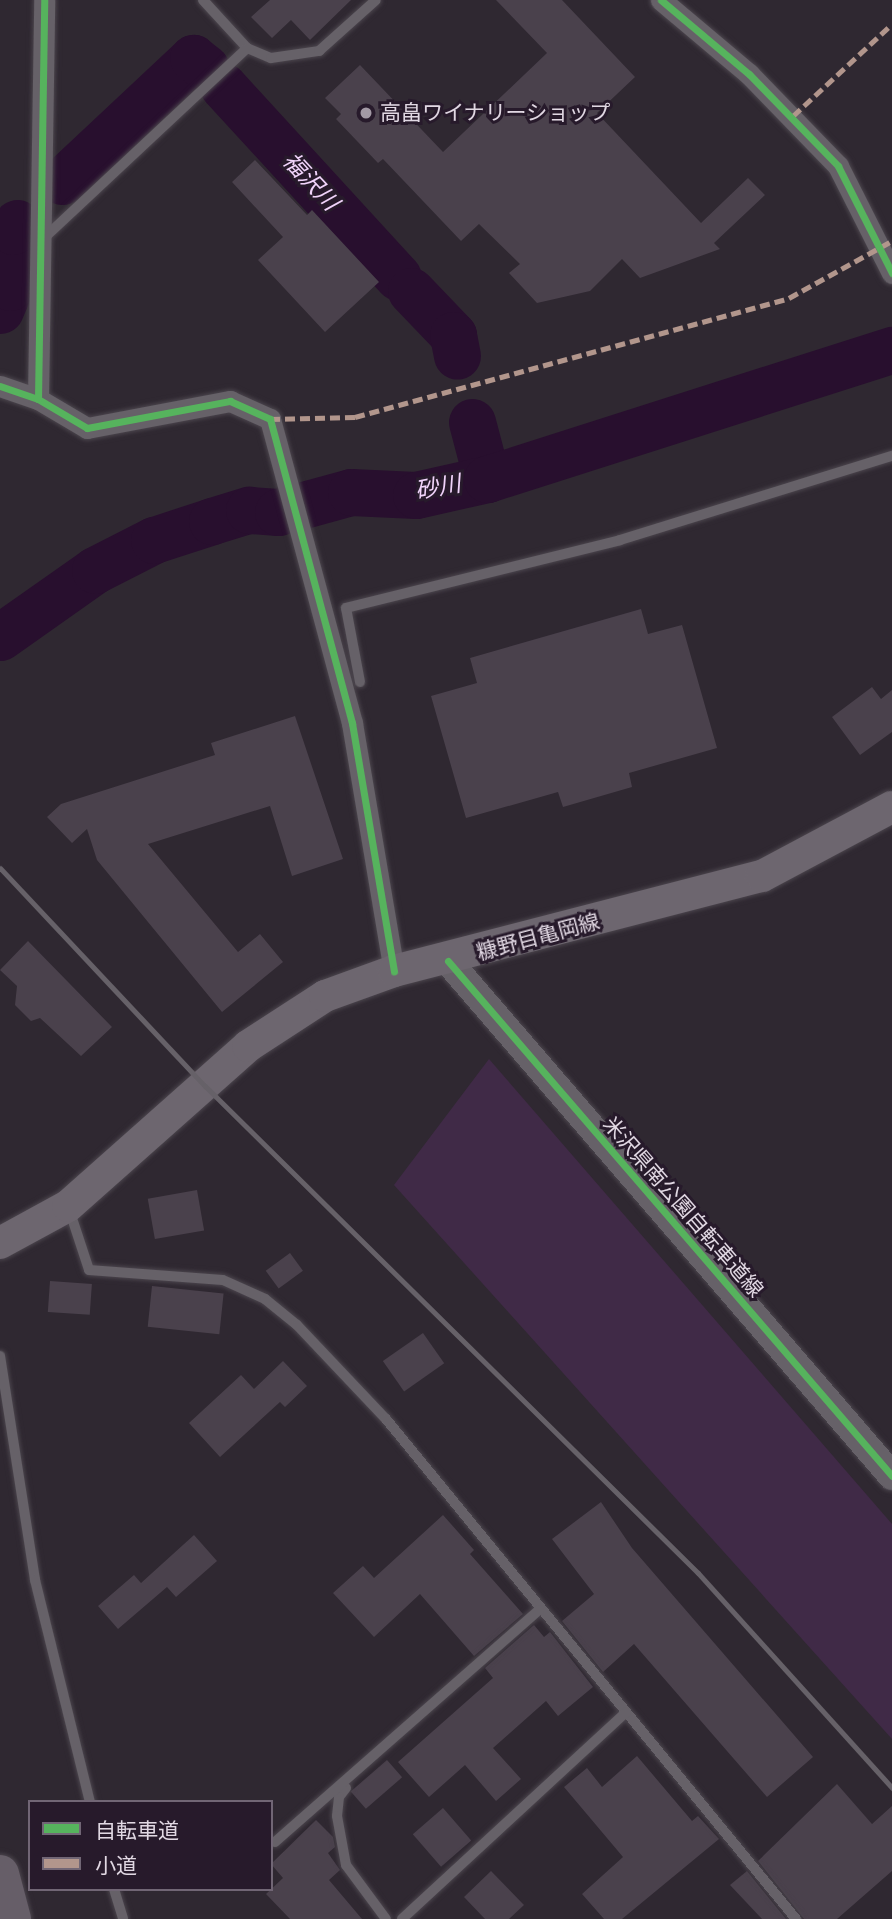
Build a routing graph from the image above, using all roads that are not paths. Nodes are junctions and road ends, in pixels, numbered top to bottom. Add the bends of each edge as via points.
1 (44, 0) edge
2 (203, 0) edge
3 (376, 0) edge
4 (662, 0) edge
5 (247, 48) junction
6 (38, 244) junction
7 (889, 267) edge
8 (0, 386) edge
9 (38, 399) junction
10 (892, 456) edge
11 (360, 682) dead end
12 (892, 807) edge
13 (448, 961) junction
14 (394, 971) junction
15 (68, 1206) junction
16 (0, 1243) edge
17 (0, 1356) edge
18 (892, 1476) edge
19 (540, 1610) junction
20 (626, 1712) junction
21 (358, 1771) junction
22 (90, 1800) edge
23 (275, 1842) dead end
24 (0, 1874) edge
25 (115, 1891) edge
26 (12, 1919) edge
27 (123, 1919) edge
28 (386, 1919) edge
29 (402, 1919) edge
30 (796, 1919) edge

1 - 6 street
2 - 5 lane
3 - 5 lane via 319,51 271,58
4 - 7 street via 766,90 838,166
5 - 6 lane
6 - 9 street
8 - 9 street
9 - 14 street via 87,428 230,401 270,419 352,723
10 - 11 lane via 620,540 346,608
12 - 13 main road, 糠野目亀岡線 via 762,876
13 - 14 main road, 糠野目亀岡線
13 - 18 street, 米沢県南公園自転車道線
14 - 15 main road, 糠野目亀岡線 via 325,996 278,1024
15 - 16 main road, 糠野目亀岡線
15 - 19 lane via 89,1270 223,1280 244,1286 282,1311 386,1419
17 - 22 lane via 35,1580
19 - 20 lane
19 - 21 lane
20 - 29 lane
20 - 30 lane
21 - 23 lane
21 - 28 lane via 339,1797 338,1835 346,1865
24 - 26 highway
25 - 27 lane

